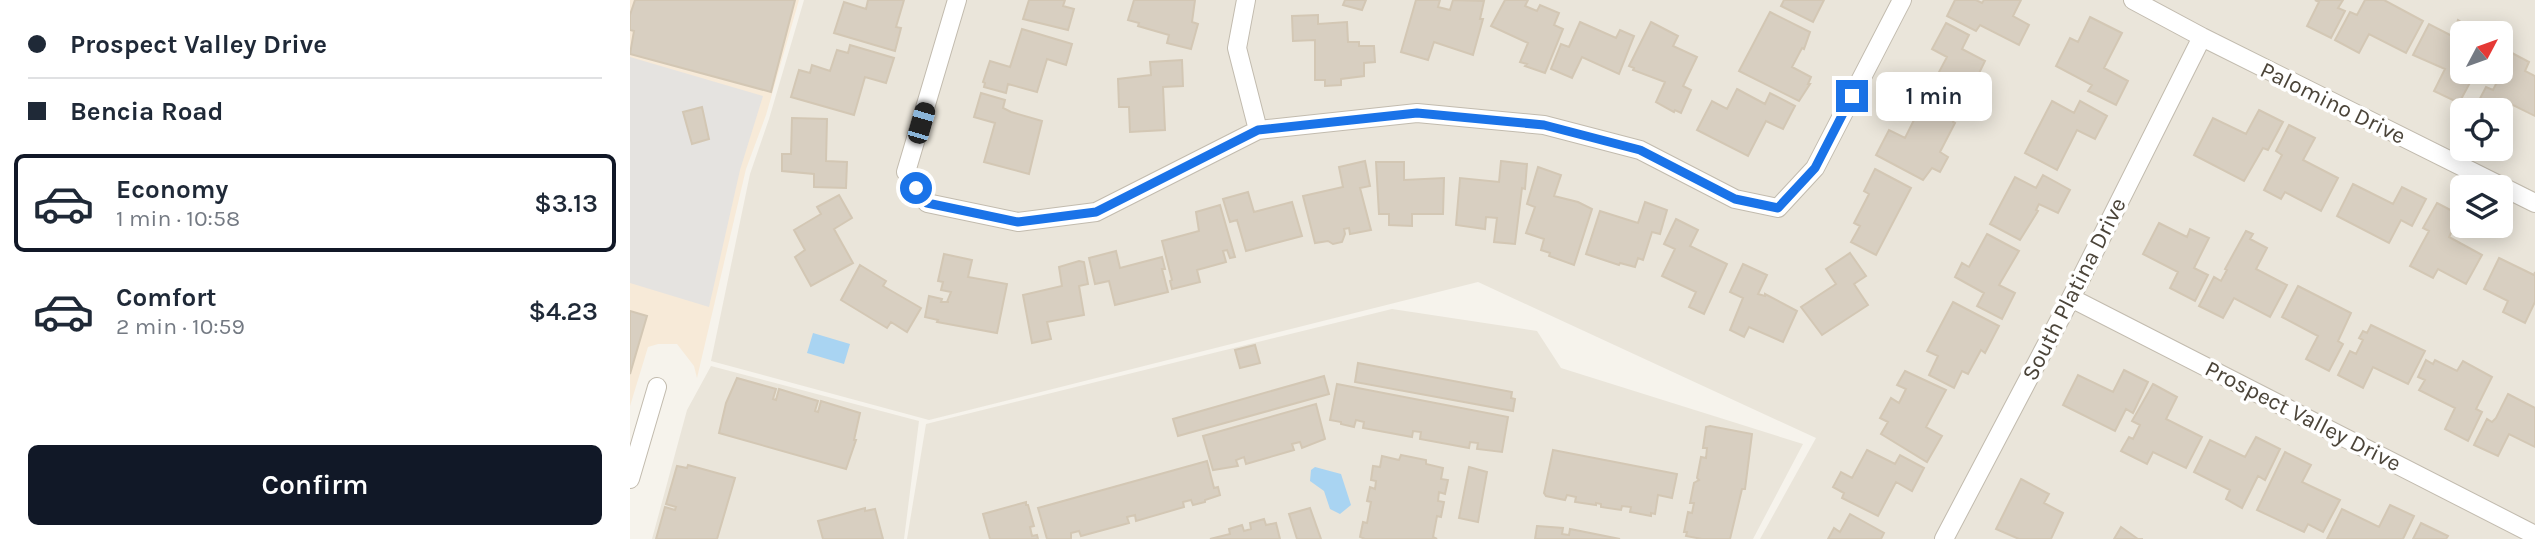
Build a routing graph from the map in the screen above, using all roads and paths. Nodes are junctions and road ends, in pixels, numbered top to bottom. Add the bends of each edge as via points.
1 (957, 0) edge
2 (1246, 0) edge
3 (1902, 0) edge
4 (2133, 0) edge
5 (2202, 37) junction
6 (1258, 130) junction
7 (2535, 203) edge
8 (2071, 298) junction
9 (657, 387) dead end
10 (630, 479) edge
11 (2535, 535) edge
12 (1944, 539) edge

1 - 6 street via 906,172 927,203 1018,222 1096,212
2 - 6 street via 1237,48
3 - 6 street via 1815,168 1778,208 1735,199 1640,150 1544,125 1417,113
4 - 5 street, Palomino Drive
5 - 7 street, Palomino Drive
5 - 8 street, South Platina Drive
8 - 11 street, Prospect Valley Drive
8 - 12 street, South Platina Drive
9 - 10 street

